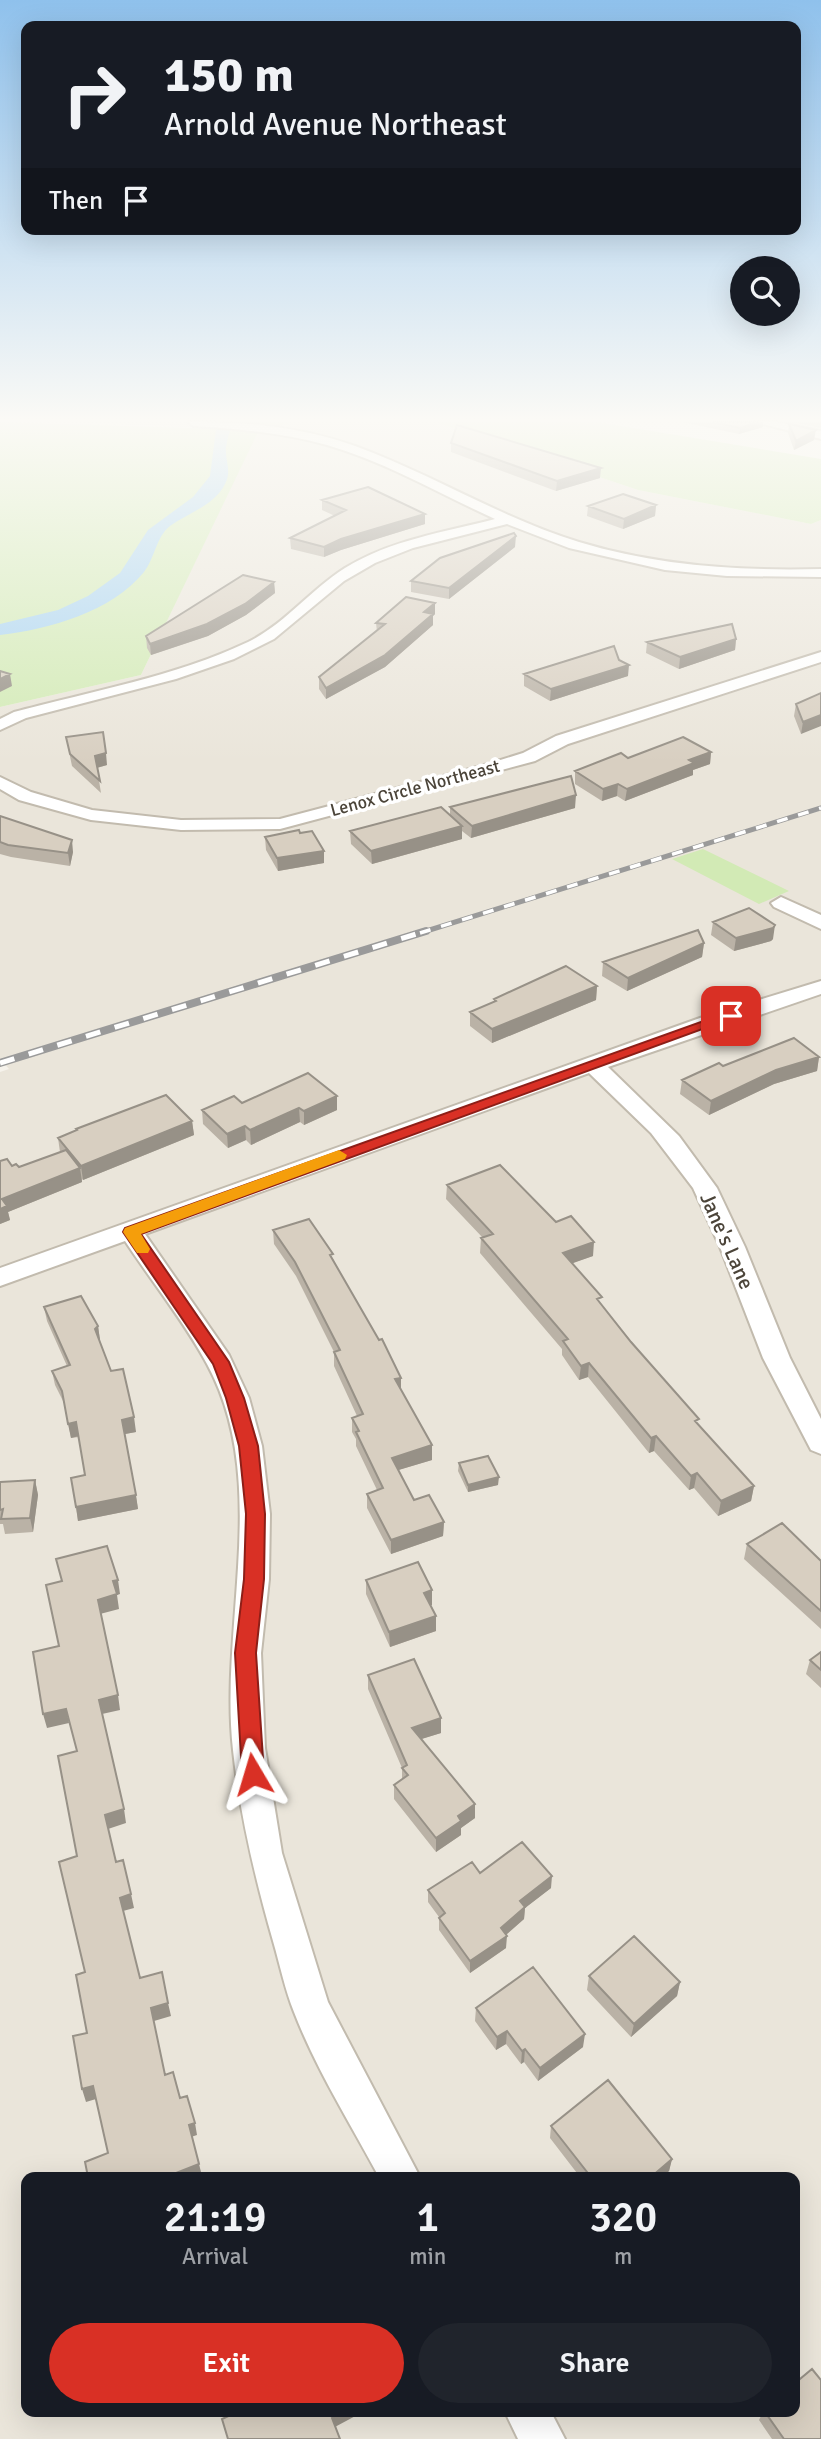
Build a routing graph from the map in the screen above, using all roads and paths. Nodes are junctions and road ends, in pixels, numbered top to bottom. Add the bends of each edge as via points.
1 (446, 536) edge
2 (552, 536) edge
3 (821, 573) edge
4 (821, 657) edge
5 (0, 725) edge
6 (0, 782) edge
7 (781, 903) dead end
8 (821, 923) edge
9 (821, 987) edge
10 (594, 1066) junction
11 (131, 1232) junction
12 (0, 1277) edge
13 (821, 1443) edge
14 (397, 2172) edge
15 (530, 2417) edge
16 (543, 2439) edge

1 - 5 street via 369,561 255,644
2 - 3 street via 653,563 742,573
4 - 6 street, Lenox Circle Northeast via 562,740 487,771 280,824 181,825 91,815 25,796
7 - 8 street
9 - 10 street
10 - 11 street
10 - 13 street, Jane's Lane via 667,1136 711,1199 765,1332
11 - 12 street
11 - 14 street via 220,1362 235,1398 248,1446 255,1514 254,1579 245,1653 249,1748 265,1853 311,2009
15 - 16 street

